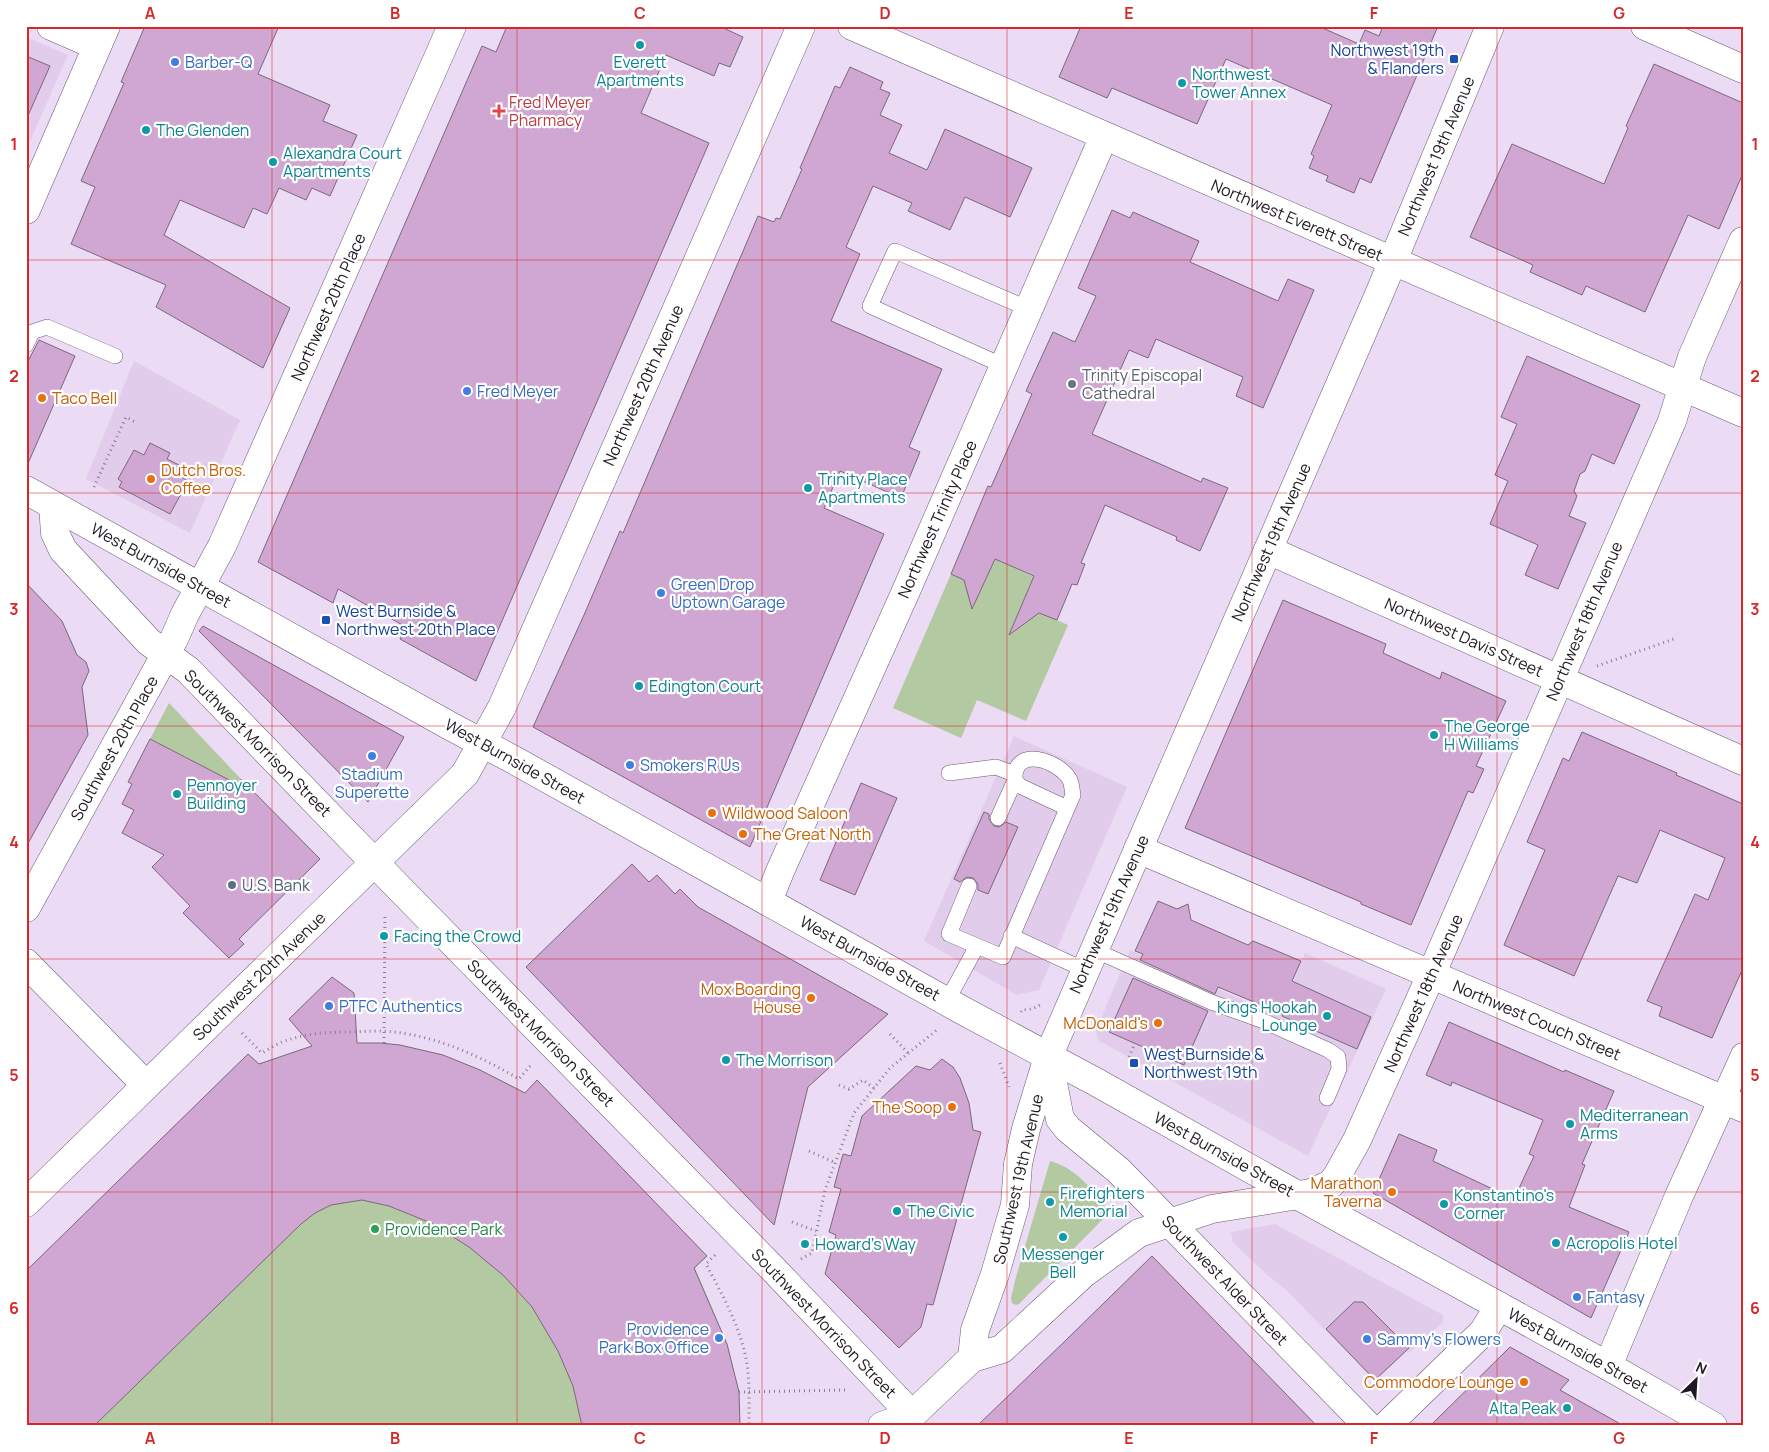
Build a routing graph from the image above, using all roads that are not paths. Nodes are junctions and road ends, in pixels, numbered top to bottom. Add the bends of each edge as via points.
1 (51, 26) edge
2 (452, 26) edge
3 (800, 26) edge
4 (852, 26) edge
5 (1490, 26) edge
6 (1646, 26) edge
7 (101, 36) edge
8 (1743, 68) edge
9 (1104, 136) junction
10 (26, 210) edge
11 (1743, 241) edge
12 (1392, 262) junction
13 (1029, 309) junction
14 (26, 345) edge
15 (115, 356) dead end
16 (1004, 366) junction
17 (1682, 387) junction
18 (1743, 413) edge
19 (26, 490) edge
20 (53, 504) junction
21 (1268, 550) junction
22 (200, 587) junction
23 (166, 654) junction
24 (1559, 680) junction
25 (483, 743) junction
26 (1743, 761) edge
27 (949, 773) dead end
28 (1015, 777) junction
29 (1068, 808) junction
30 (998, 818) dead end
31 (1138, 849) junction
32 (376, 864) junction
33 (968, 886) dead end
34 (768, 901) junction
35 (26, 908) edge
36 (1011, 936) junction
37 (978, 946) junction
38 (1089, 960) junction
39 (26, 963) edge
40 (1431, 975) junction
41 (953, 1005) junction
42 (1743, 1055) edge
43 (1048, 1057) junction
44 (146, 1085) junction
45 (1327, 1098) dead end
46 (1733, 1104) edge
47 (1299, 1196) junction
48 (26, 1202) edge
49 (1170, 1224) junction
50 (1499, 1306) junction
51 (972, 1358) junction
52 (1608, 1366) junction
53 (915, 1422) edge
54 (882, 1426) edge
55 (1368, 1426) edge
56 (1386, 1426) edge
57 (1713, 1426) edge

1 - 7 street
2 - 22 street, Northwest 20th Place via 225,540
3 - 25 street, Northwest 20th Avenue via 502,707
4 - 9 street, Northwest Everett Street
5 - 12 street, Northwest 19th Avenue
6 - 8 street
7 - 10 street
9 - 12 street, Northwest Everett Street
9 - 13 street, Northwest Trinity Place
11 - 17 street, Northwest 18th Avenue
12 - 17 street, Northwest Everett Street
12 - 21 street, Northwest 19th Avenue
13 - 16 street, Northwest Trinity Place
13 - 16 lane via 895,251 877,290 870,306
14 - 15 lane via 32,332 47,327
16 - 34 street, Northwest Trinity Place
17 - 18 street, Northwest Everett Street
17 - 24 street, Northwest 18th Avenue via 1672,421
19 - 20 street, West Burnside Street
20 - 22 street, West Burnside Street
20 - 23 street, Southwest Morrison Street via 55,533 63,550 149,642
21 - 24 street, Northwest Davis Street
21 - 31 street, Northwest 19th Avenue
22 - 23 street, Southwest 20th Place
22 - 25 street, West Burnside Street
23 - 32 street, Southwest Morrison Street via 188,670
23 - 35 street, Southwest 20th Place
24 - 26 street, Northwest Davis Street
24 - 40 street, Northwest 18th Avenue
25 - 32 street, Southwest 20th Avenue via 465,774
25 - 34 street, West Burnside Street
27 - 28 lane via 996,767
28 - 29 lane via 1020,786
28 - 29 lane via 1017,766 1022,761 1046,761 1057,766 1072,787
28 - 30 lane
29 - 36 lane
31 - 38 street, Northwest 19th Avenue
31 - 40 street, Northwest Couch Street
32 - 44 street, Southwest 20th Avenue
32 - 53 street, Southwest Morrison Street via 776,1272
33 - 37 lane via 949,934
34 - 41 street, West Burnside Street
36 - 37 lane via 1003,957
36 - 38 lane
37 - 41 lane
38 - 43 street, Northwest 19th Avenue
38 - 45 lane via 1261,1020 1328,1050 1338,1057 1339,1069
39 - 44 street
40 - 46 street, Northwest Couch Street
40 - 47 street, Northwest 18th Avenue via 1337,1176 1322,1189
41 - 43 street, West Burnside Street
42 - 46 street
43 - 47 street, West Burnside Street
43 - 49 street, Southwest Alder Street via 1060,1120 1118,1170
43 - 51 street, Southwest 19th Avenue via 1018,1164 1015,1205 975,1330
44 - 48 street, Southwest 20th Avenue
46 - 52 street via 1680,1196
47 - 49 street, Northwest 18th Avenue via 1212,1208
47 - 50 street, West Burnside Street
49 - 51 street, Northwest 18th Avenue via 1139,1233 1083,1274 1002,1349
49 - 55 street, Southwest Alder Street
50 - 52 street, West Burnside Street
50 - 56 street via 1483,1332
51 - 53 street
52 - 57 street, West Burnside Street
53 - 54 street

